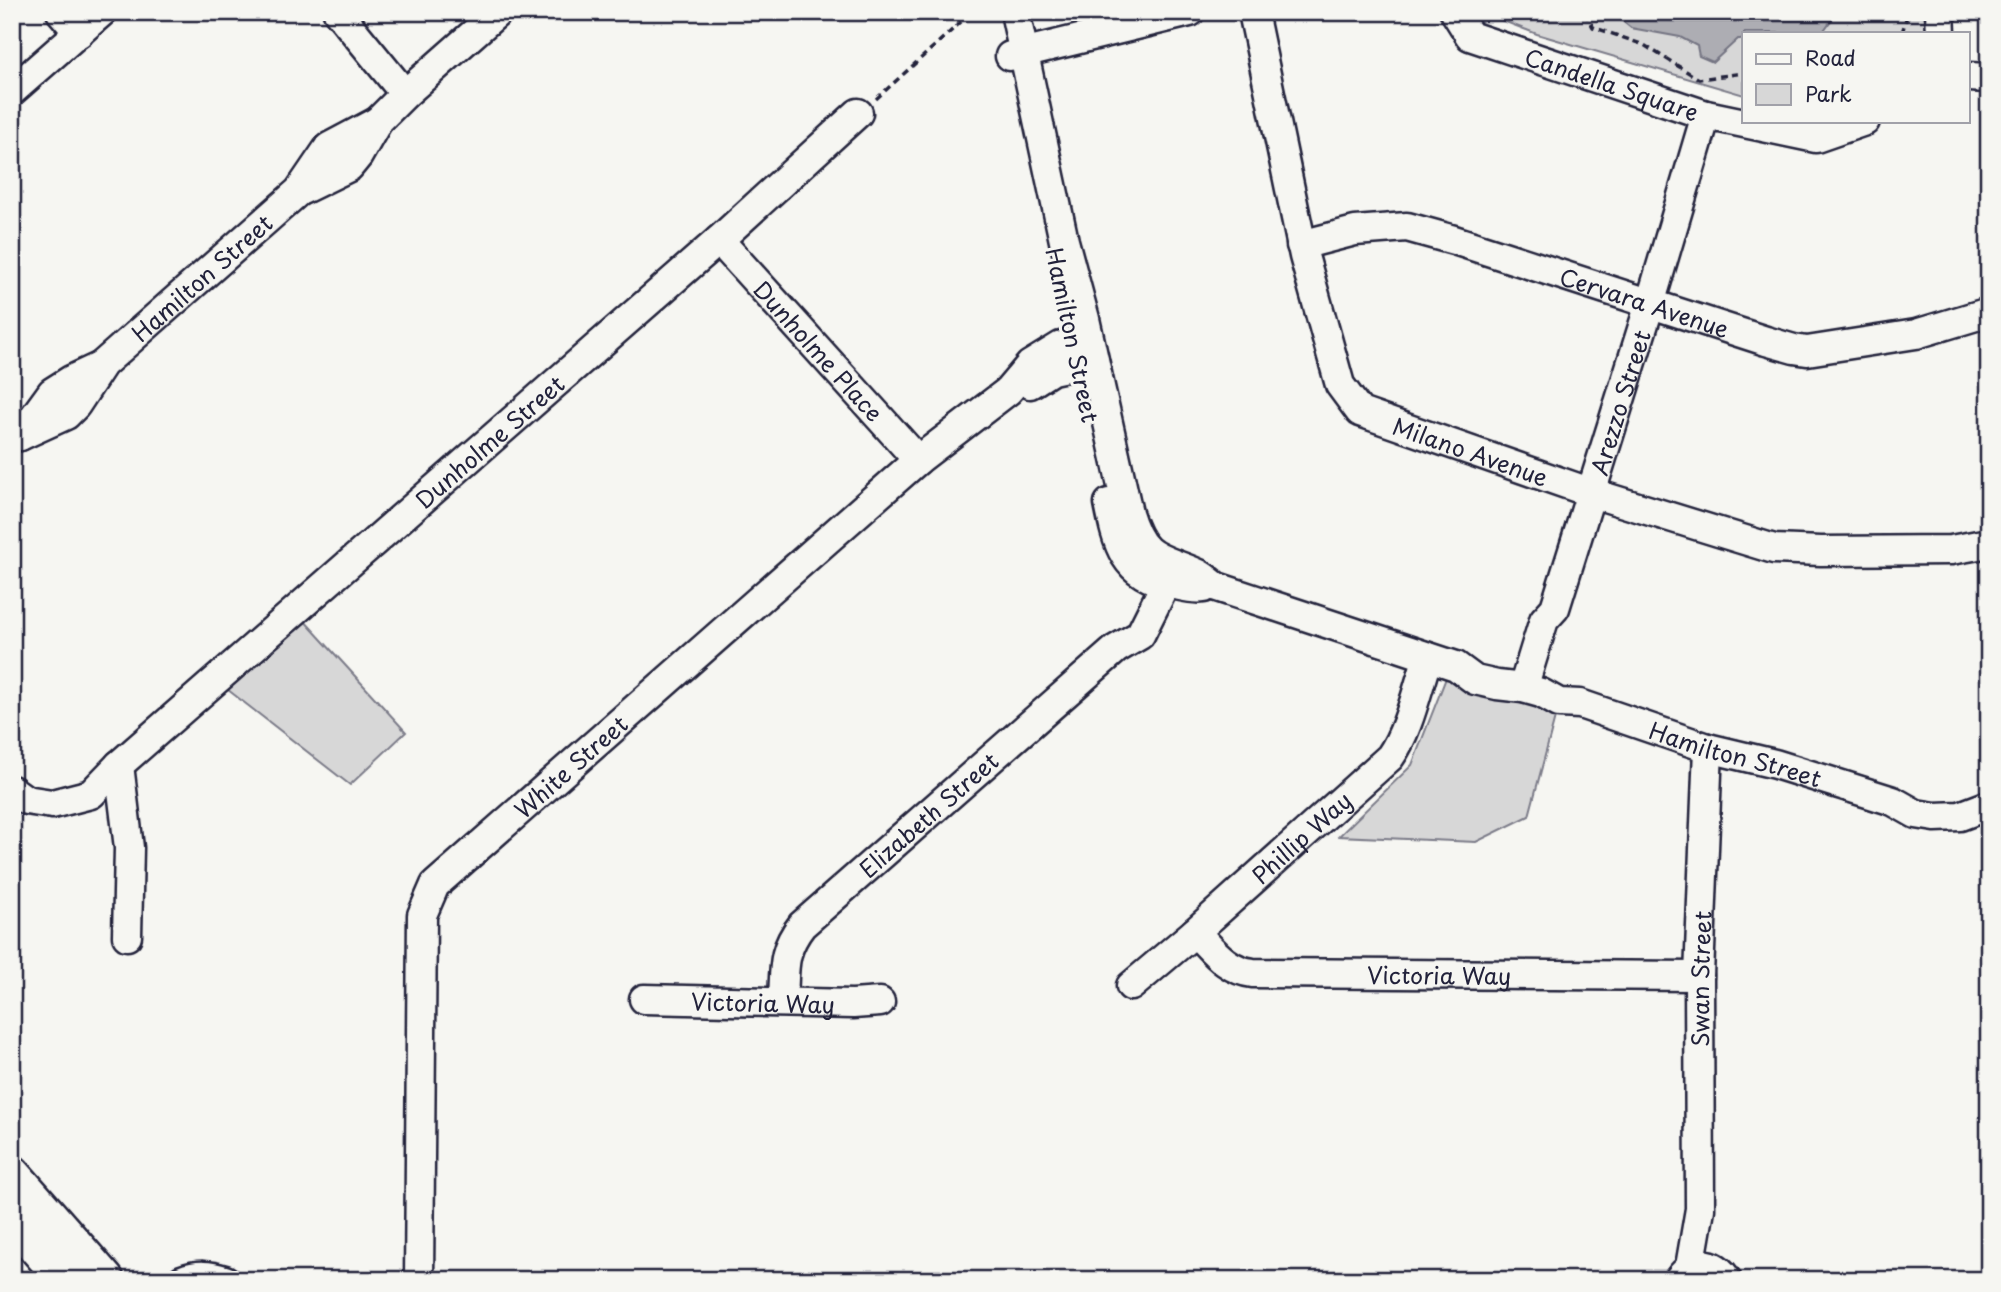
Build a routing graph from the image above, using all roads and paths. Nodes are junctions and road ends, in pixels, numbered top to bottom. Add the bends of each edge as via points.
1 (103, 12) edge
2 (338, 12) edge
3 (498, 12) edge
4 (972, 12) edge
5 (1000, 12) edge
6 (1015, 12) edge
7 (1190, 12) edge
8 (1253, 12) edge
9 (1455, 12) edge
10 (1585, 12) edge
11 (1908, 12) edge
12 (1940, 12) edge
13 (70, 23) edge
14 (1902, 32) edge
15 (1941, 32) edge
16 (1017, 54) junction
17 (1742, 73) edge
18 (1969, 77) edge
19 (1989, 78) edge
20 (12, 91) edge
21 (405, 94) junction
22 (858, 113) joint
23 (1706, 114) junction
24 (1742, 122) edge
25 (1742, 122) edge
26 (1863, 122) edge
27 (719, 240) junction
28 (1301, 245) junction
29 (1650, 304) junction
30 (1989, 312) edge
31 (1084, 352) junction
32 (16, 439) edge
33 (918, 460) junction
34 (1592, 493) junction
35 (1989, 543) edge
36 (1162, 572) junction
37 (1428, 657) junction
38 (1533, 681) junction
39 (1708, 748) junction
40 (119, 765) junction
41 (1989, 788) edge
42 (12, 790) edge
43 (1893, 801) junction
44 (1989, 805) edge
45 (1195, 932) junction
46 (127, 936) dead end
47 (1699, 976) junction
48 (1131, 986) dead end
49 (645, 999) dead end
50 (783, 1001) junction
51 (880, 1002) dead end
52 (19, 1207) edge
53 (1703, 1276) edge
54 (65, 1280) edge
55 (106, 1280) edge
56 (181, 1280) edge
57 (225, 1280) edge
58 (419, 1280) edge

1 - 13 street
2 - 21 street
3 - 21 street, Hamilton Street
4 - 22 path
5 - 16 street, Hamilton Street
6 - 16 street, Hamilton Street
7 - 16 street
8 - 28 street, Milano Avenue
9 - 23 street, Candella Square via 1471,36
10 - 17 path via 1593,27 1644,45 1699,79
11 - 14 path
12 - 15 street
13 - 20 street
16 - 31 street, Hamilton Street via 1051,206 1058,264
18 - 19 street
21 - 32 street, Hamilton Street via 378,121 329,147 299,191 103,364 52,391
22 - 27 street, Dunholme Street
23 - 24 street, Candella Square
23 - 29 street, Arezzo Street
25 - 26 street, Candella Square via 1815,138
27 - 33 street, Dunholme Place
27 - 40 street, Dunholme Street
28 - 29 street, Cervara Avenue via 1355,231 1407,227
28 - 34 street, Milano Avenue via 1340,385 1360,412
29 - 30 street, Cervara Avenue via 1807,351 1916,334
29 - 34 street, Arezzo Street
31 - 33 street, White Street via 1060,346 1038,359 1008,391
31 - 36 street, Hamilton Street via 1114,532 1128,560
33 - 58 street, White Street via 435,885 422,915
34 - 35 street, Milano Avenue via 1789,551 1951,550
34 - 38 street, Arezzo Street via 1555,608 1544,620
36 - 37 street, Hamilton Street via 1196,589 1217,587
36 - 50 street, Elizabeth Street via 1116,649 802,925 785,956
37 - 38 street, Hamilton Street via 1456,666 1475,680 1497,685
37 - 45 street, Phillip Way via 1390,757
38 - 39 street, Hamilton Street via 1559,703 1580,704
39 - 43 street, Hamilton Street
39 - 47 street, Swan Street
40 - 42 street, Dunholme Street via 91,794 52,804 26,800
40 - 46 street via 129,848
41 - 43 street, Hamilton Street via 1949,803
43 - 44 street, Hamilton Street via 1916,814 1935,817 1960,816
45 - 47 street, Victoria Way via 1224,963 1252,974
45 - 48 street, Phillip Way
47 - 53 street, Swan Street
49 - 50 street, Victoria Way
50 - 51 street, Victoria Way
52 - 54 main road
52 - 55 main road
56 - 57 street via 198,1275

